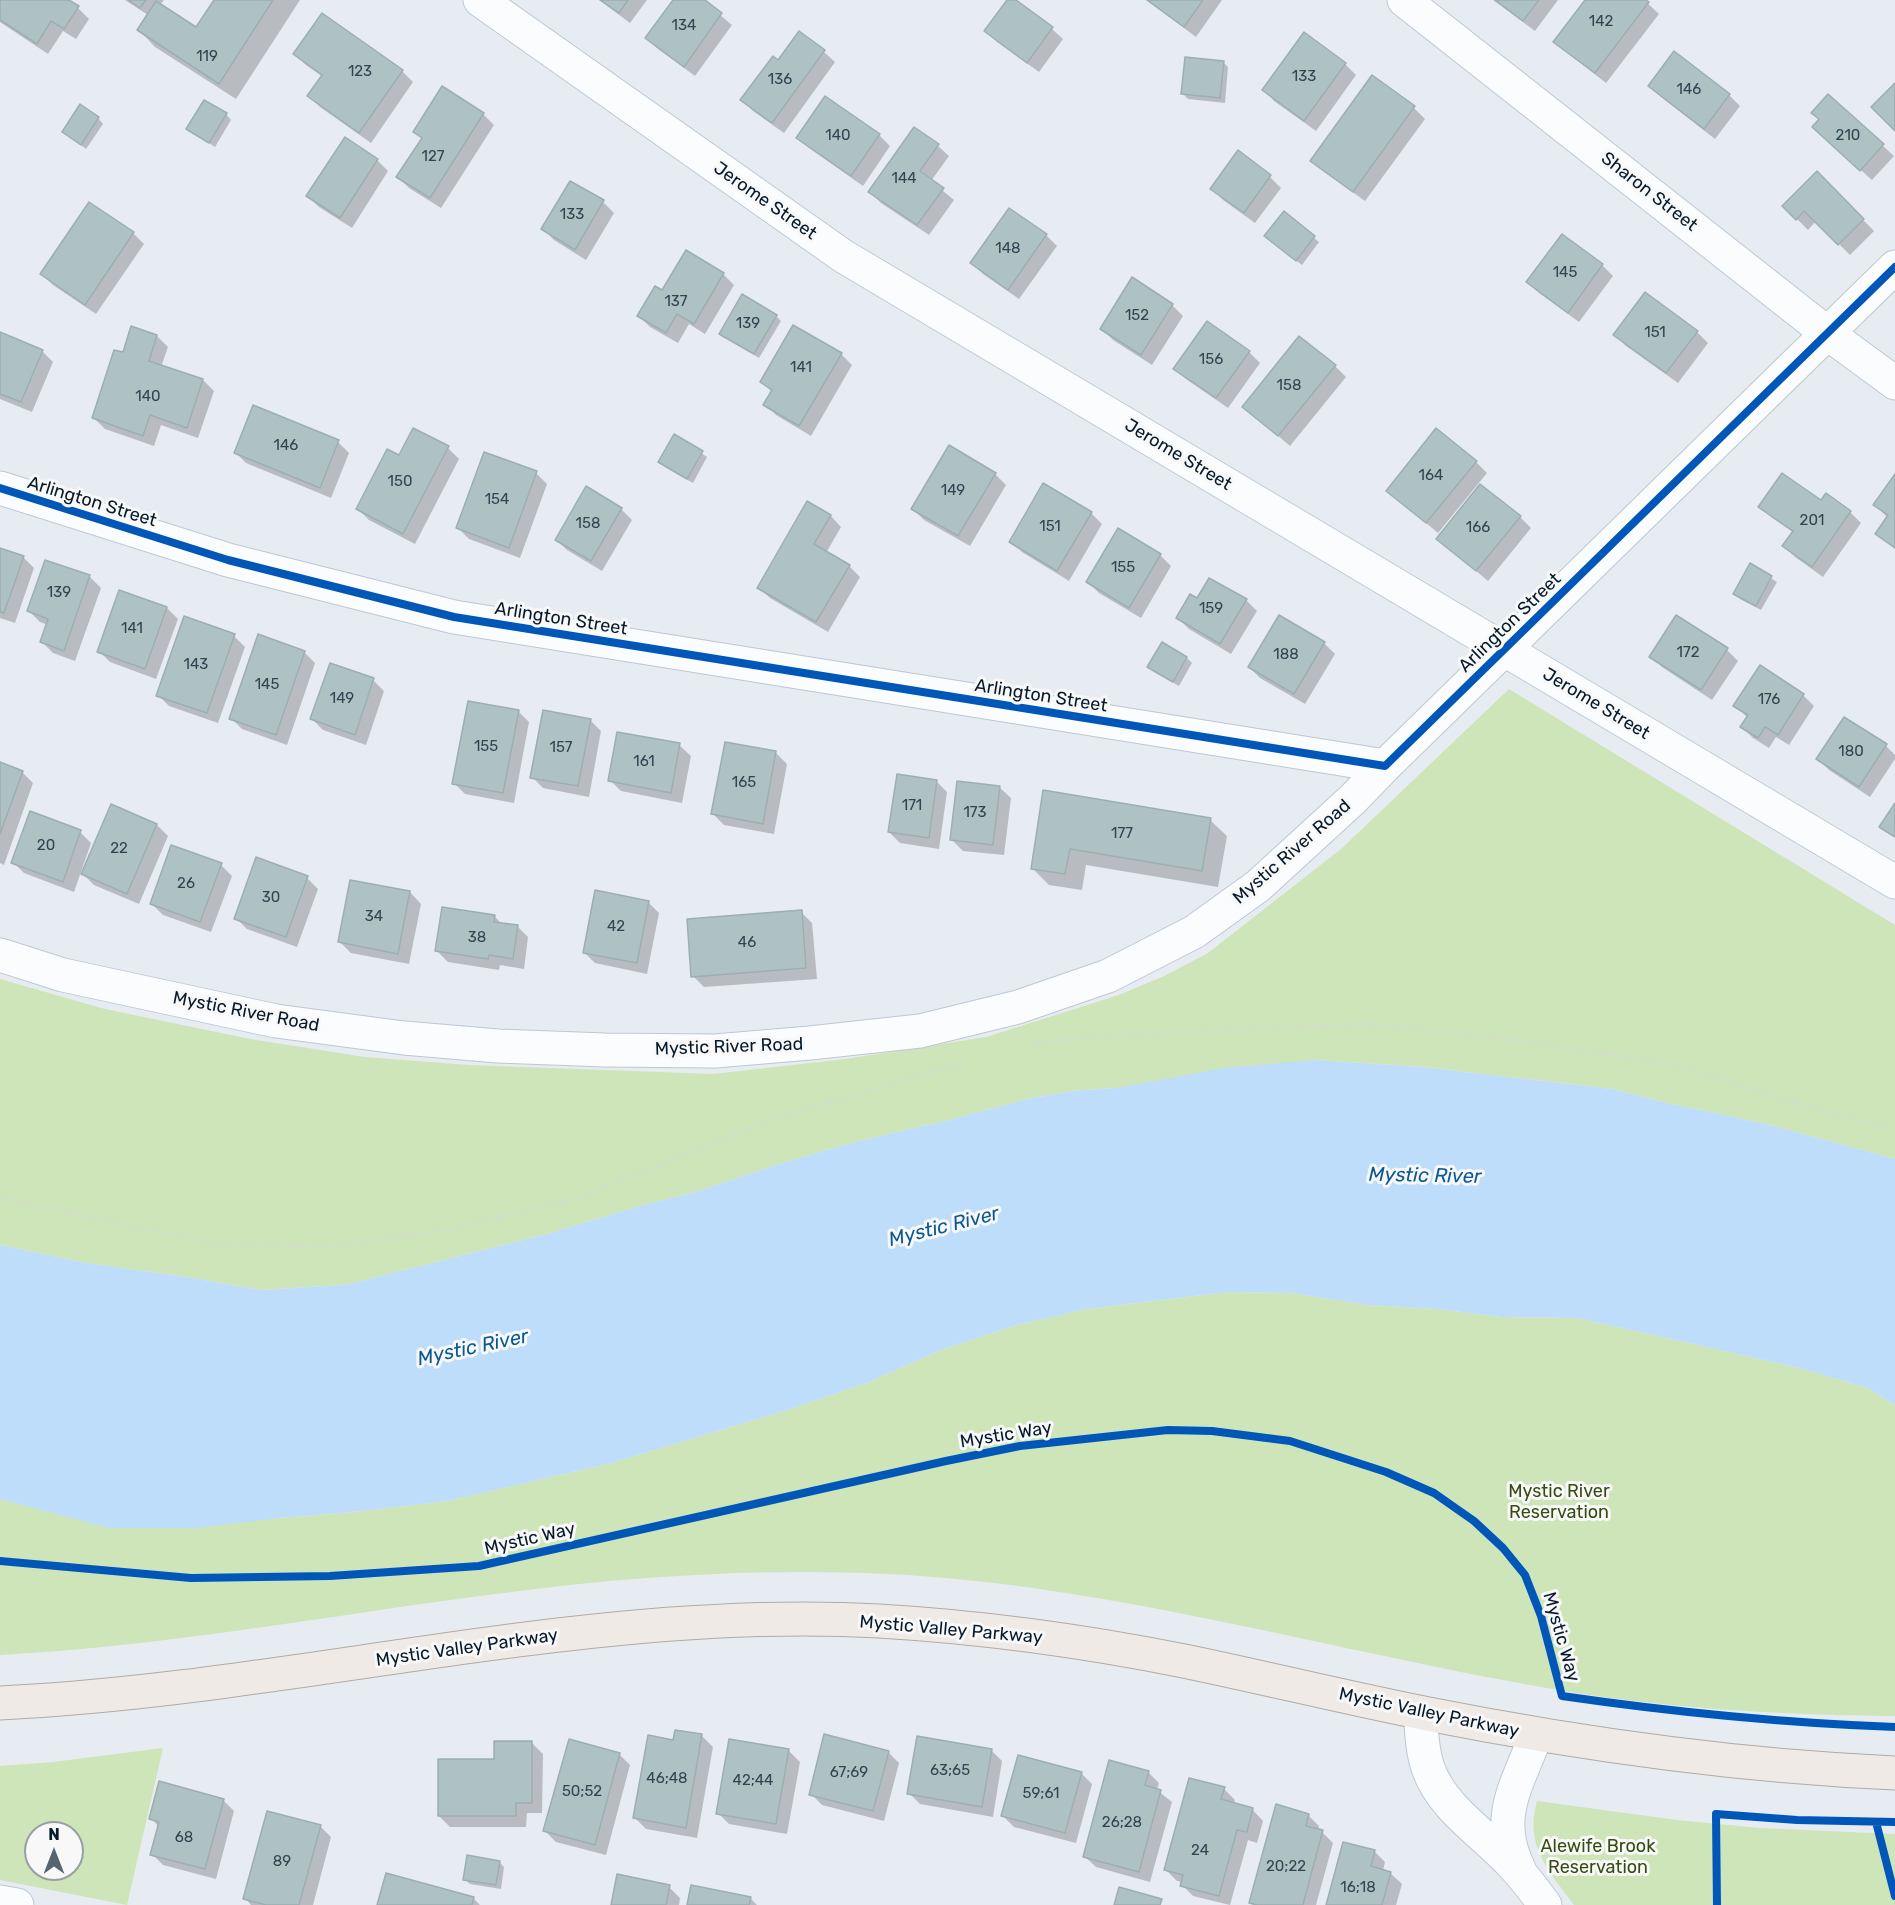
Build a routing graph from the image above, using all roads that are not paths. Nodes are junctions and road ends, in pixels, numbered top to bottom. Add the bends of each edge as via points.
1 (480, 0) edge
2 (1404, 0) edge
3 (1895, 267) edge
4 (1827, 333) junction
5 (1895, 383) edge
6 (0, 488) edge
7 (1505, 650) junction
8 (1385, 766) junction
9 (1895, 882) edge
10 (0, 955) edge
11 (0, 1703) edge
12 (1421, 1713) junction
13 (1536, 1735) junction
14 (1895, 1773) edge
15 (1522, 1876) junction
16 (0, 1902) edge
17 (17, 1905) edge
18 (1545, 1905) edge

1 - 7 street, Jerome Street via 843,256
2 - 4 street, Sharon Street
3 - 4 street, Arlington Street
4 - 5 street, Sharon Street
4 - 7 street, Arlington Street
6 - 8 street, Arlington Street via 228,560 454,617
7 - 8 street, Arlington Street
7 - 9 street, Jerome Street
8 - 10 street, Mystic River Road via 1258,886 1194,932 1108,976 1018,1007 920,1031 715,1051 486,1045 276,1021 63,975
11 - 12 main road, Mystic Valley Parkway via 188,1685 610,1629 800,1619 916,1624 1038,1637 1182,1661
12 - 13 main road, Mystic Valley Parkway
12 - 15 street via 1424,1753 1439,1789
13 - 14 main road, Mystic Valley Parkway via 1689,1757
13 - 15 street via 1510,1802 1506,1831
15 - 18 street
16 - 17 street

